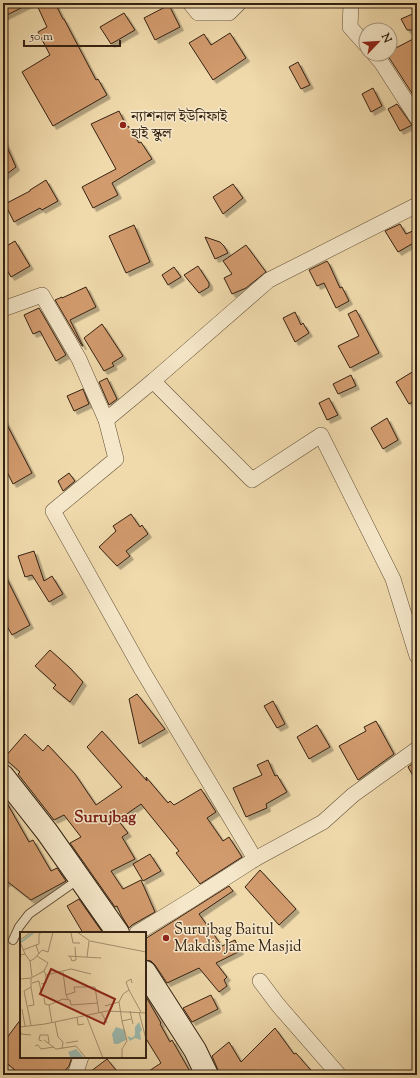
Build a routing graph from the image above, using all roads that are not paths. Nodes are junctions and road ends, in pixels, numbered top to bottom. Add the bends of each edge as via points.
1 (190, 3) edge
2 (239, 3) edge
3 (348, 3) edge
4 (358, 36) edge
5 (381, 62) edge
6 (417, 118) edge
7 (417, 205) edge
8 (3, 309) edge
9 (153, 381) junction
10 (106, 420) junction
11 (417, 656) edge
12 (417, 749) edge
13 (3, 776) edge
14 (255, 859) junction
15 (80, 879) junction
16 (117, 932) edge
17 (139, 932) edge
18 (13, 940) dead end
19 (146, 974) edge
20 (260, 981) dead end
21 (81, 1058) edge
22 (75, 1075) edge
23 (207, 1075) edge
24 (339, 1075) edge

1 - 2 street via 198,13 228,13
3 - 4 street via 351,5 350,27
5 - 6 street
7 - 9 street via 269,280
8 - 10 street via 42,295 79,360
9 - 10 street
9 - 11 street via 252,480 321,435 393,580
10 - 14 street via 116,459 53,511 142,670
12 - 14 street via 353,795 323,822
13 - 15 street
14 - 17 street
15 - 16 street
15 - 18 lane via 29,914
19 - 23 street via 195,1050
20 - 24 street
21 - 22 street

